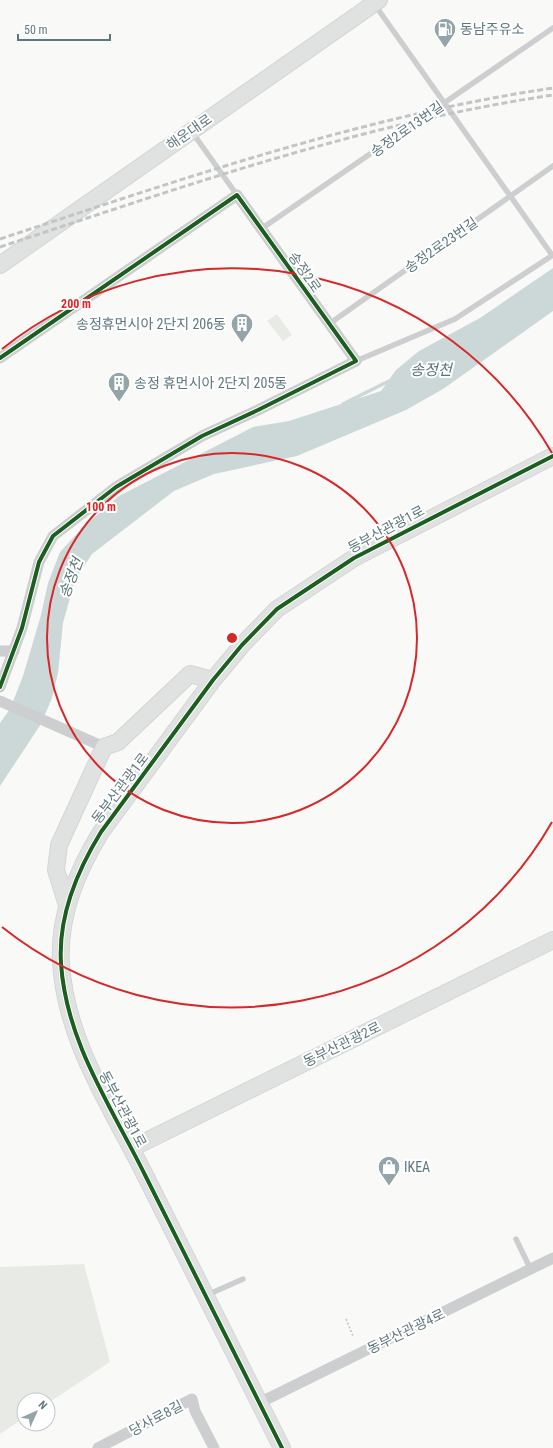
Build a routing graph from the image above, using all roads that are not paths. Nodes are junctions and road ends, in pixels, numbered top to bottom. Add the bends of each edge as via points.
1 (376, 2) edge
2 (553, 28) edge
3 (444, 103) junction
4 (191, 130) junction
5 (553, 166) edge
6 (237, 195) junction
7 (510, 196) junction
8 (261, 229) junction
9 (552, 255) edge
10 (0, 265) edge
11 (329, 324) junction
12 (0, 358) edge
13 (356, 362) junction
14 (553, 456) edge
15 (14, 650) junction
16 (0, 651) edge
17 (213, 680) junction
18 (0, 687) edge
19 (2, 702) edge
20 (97, 743) junction
21 (67, 905) junction
22 (553, 940) edge
23 (132, 1148) junction
24 (516, 1238) dead end
25 (553, 1258) edge
26 (531, 1270) junction
27 (243, 1279) dead end
28 (205, 1296) junction
29 (259, 1403) junction
30 (98, 1448) edge
31 (214, 1448) edge
32 (282, 1448) edge

1 - 3 lane
1 - 4 street, 해운대로
2 - 3 lane, 송정2로13번길
3 - 7 lane
3 - 8 lane, 송정2로13번길
4 - 6 lane, 송정2로
4 - 10 street, 해운대로
5 - 7 lane, 송정2로23번길
6 - 8 street, 송정2로
6 - 12 street
7 - 9 lane
7 - 11 lane, 송정2로23번길
8 - 11 street, 송정2로
9 - 13 lane via 455,319
11 - 13 street, 송정2로
13 - 15 street via 202,436 116,487 53,536 39,562
14 - 17 street, 동부산관광1로 via 347,562 277,609
15 - 16 street
15 - 18 street
17 - 20 street via 190,674 118,742
17 - 21 street, 동부산관광1로 via 101,832 86,856
19 - 20 street
20 - 21 street via 59,845 56,870
21 - 23 street, 동부산관광1로 via 60,962 66,1001 77,1041 101,1094
22 - 23 street, 동부산관광2로
23 - 28 street, 동부산관광1로
24 - 26 lane
25 - 26 street, 동부산관광4로
26 - 29 street, 동부산관광4로
27 - 28 lane
28 - 29 street, 동부산관광1로
29 - 32 street, 동부산관광1로
30 - 31 street, 당사로8길 via 192,1399

